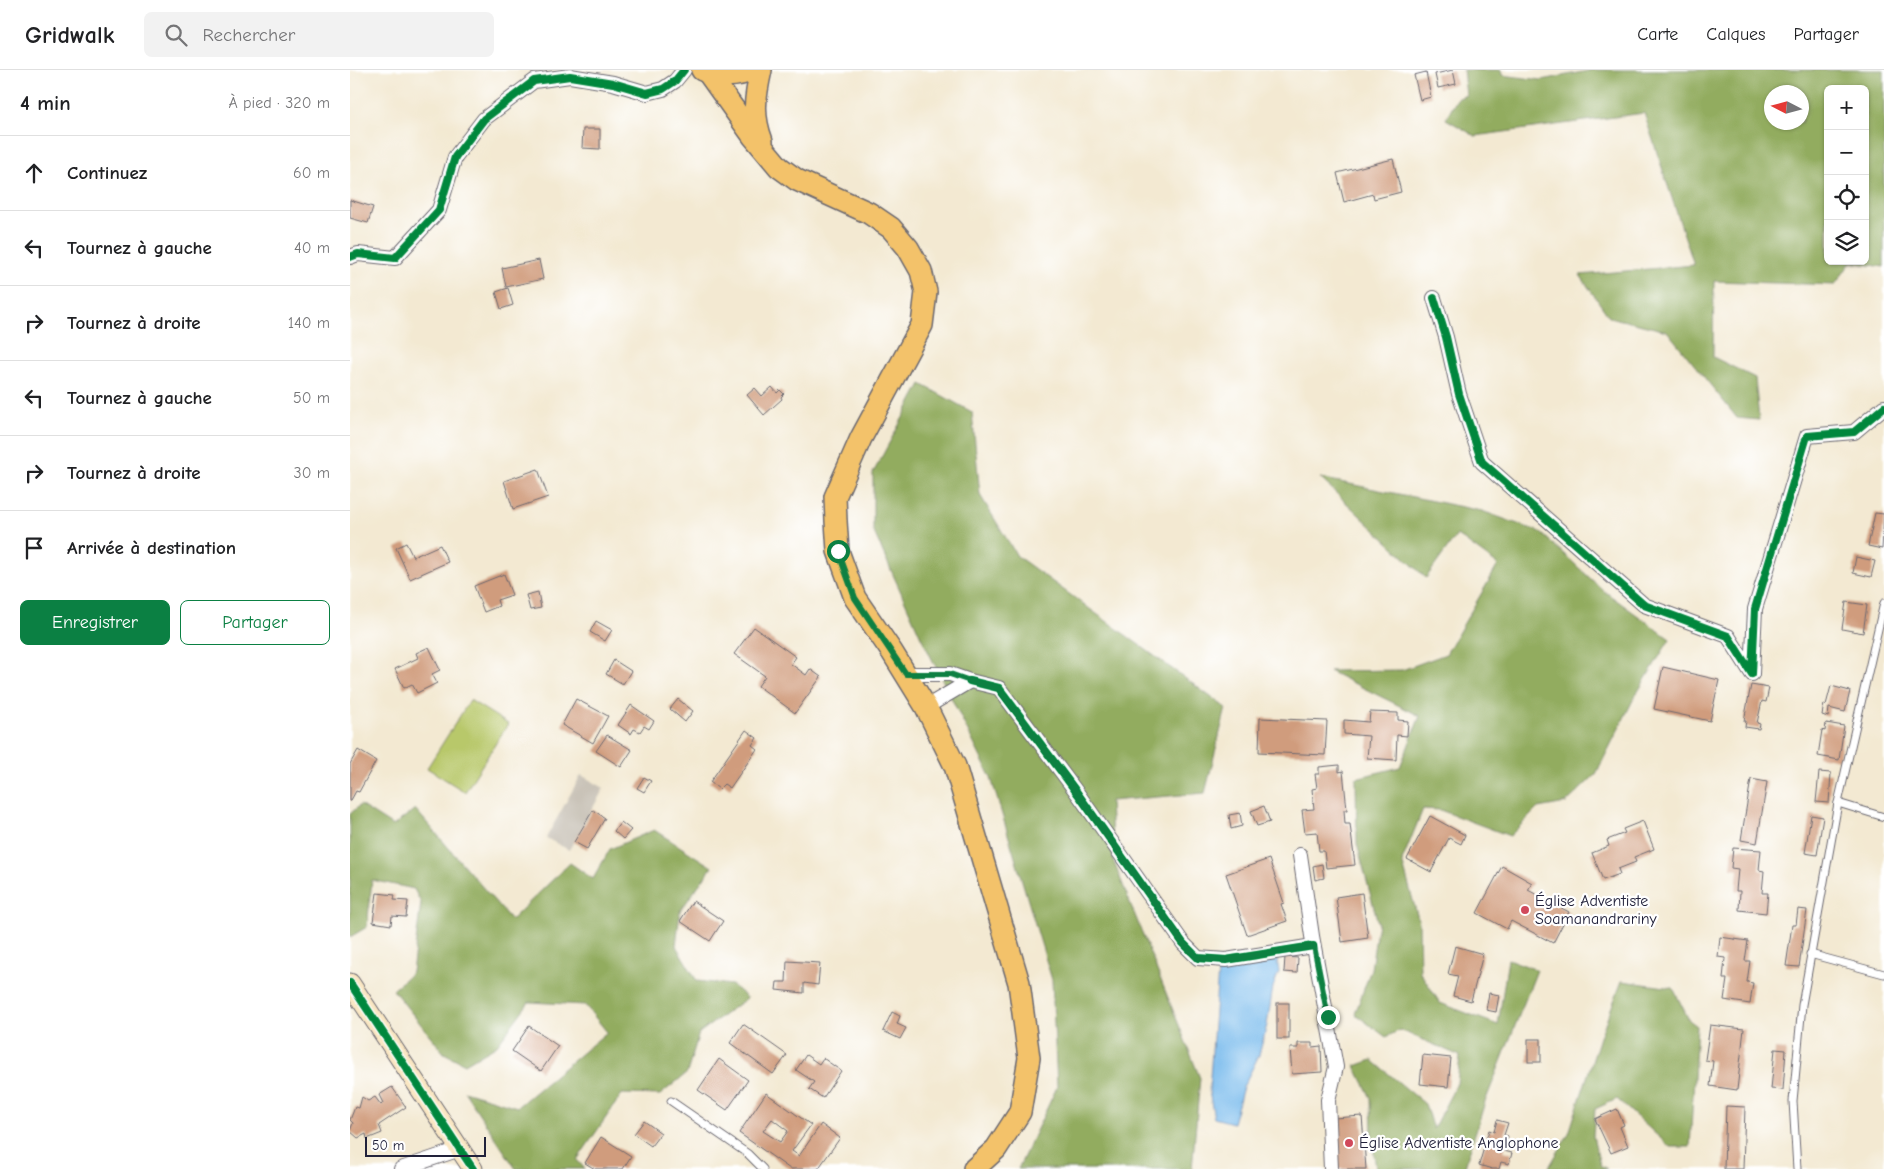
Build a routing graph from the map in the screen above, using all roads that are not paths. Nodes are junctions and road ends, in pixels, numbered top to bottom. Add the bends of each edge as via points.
1 (684, 70) edge
2 (752, 70) edge
3 (762, 70) edge
4 (706, 71) edge
5 (764, 149) junction
6 (350, 257) edge
7 (1434, 298) dead end
8 (1884, 407) edge
9 (1883, 607) edge
10 (906, 674) junction
11 (970, 681) junction
12 (926, 707) junction
13 (1838, 803) junction
14 (1884, 817) edge
15 (1300, 855) dead end
16 (1314, 946) junction
17 (1810, 954) junction
18 (1884, 974) edge
19 (350, 983) edge
20 (671, 1101) dead end
21 (460, 1149) junction
22 (401, 1169) edge
23 (473, 1169) edge
24 (763, 1169) edge
25 (974, 1169) edge
26 (1331, 1169) edge
27 (1797, 1169) edge

1 - 6 street via 663,89 647,92 570,76 534,81 484,119 455,157 438,210 395,258 358,254
2 - 4 main road via 728,76
3 - 5 main road via 755,98 756,126
4 - 5 main road
5 - 10 main road via 797,180 869,213 891,228 908,248 923,278 926,292 922,325 861,438 835,497 838,551 855,598
7 - 8 street via 1459,394 1482,462 1644,605 1728,636 1752,674 1755,609 1807,436 1854,432
9 - 13 lane
10 - 11 street via 950,674
10 - 12 main road
11 - 12 street
11 - 16 street via 998,688 1078,794 1183,943 1198,958 1226,960
12 - 25 main road via 955,766 1019,983 1030,1058 1020,1112 996,1149
13 - 14 lane
13 - 17 lane
15 - 16 street
16 - 26 street via 1336,1067 1328,1100
17 - 18 lane
17 - 27 lane via 1793,1101
19 - 21 street
20 - 24 lane via 748,1154
21 - 22 street
21 - 23 street

